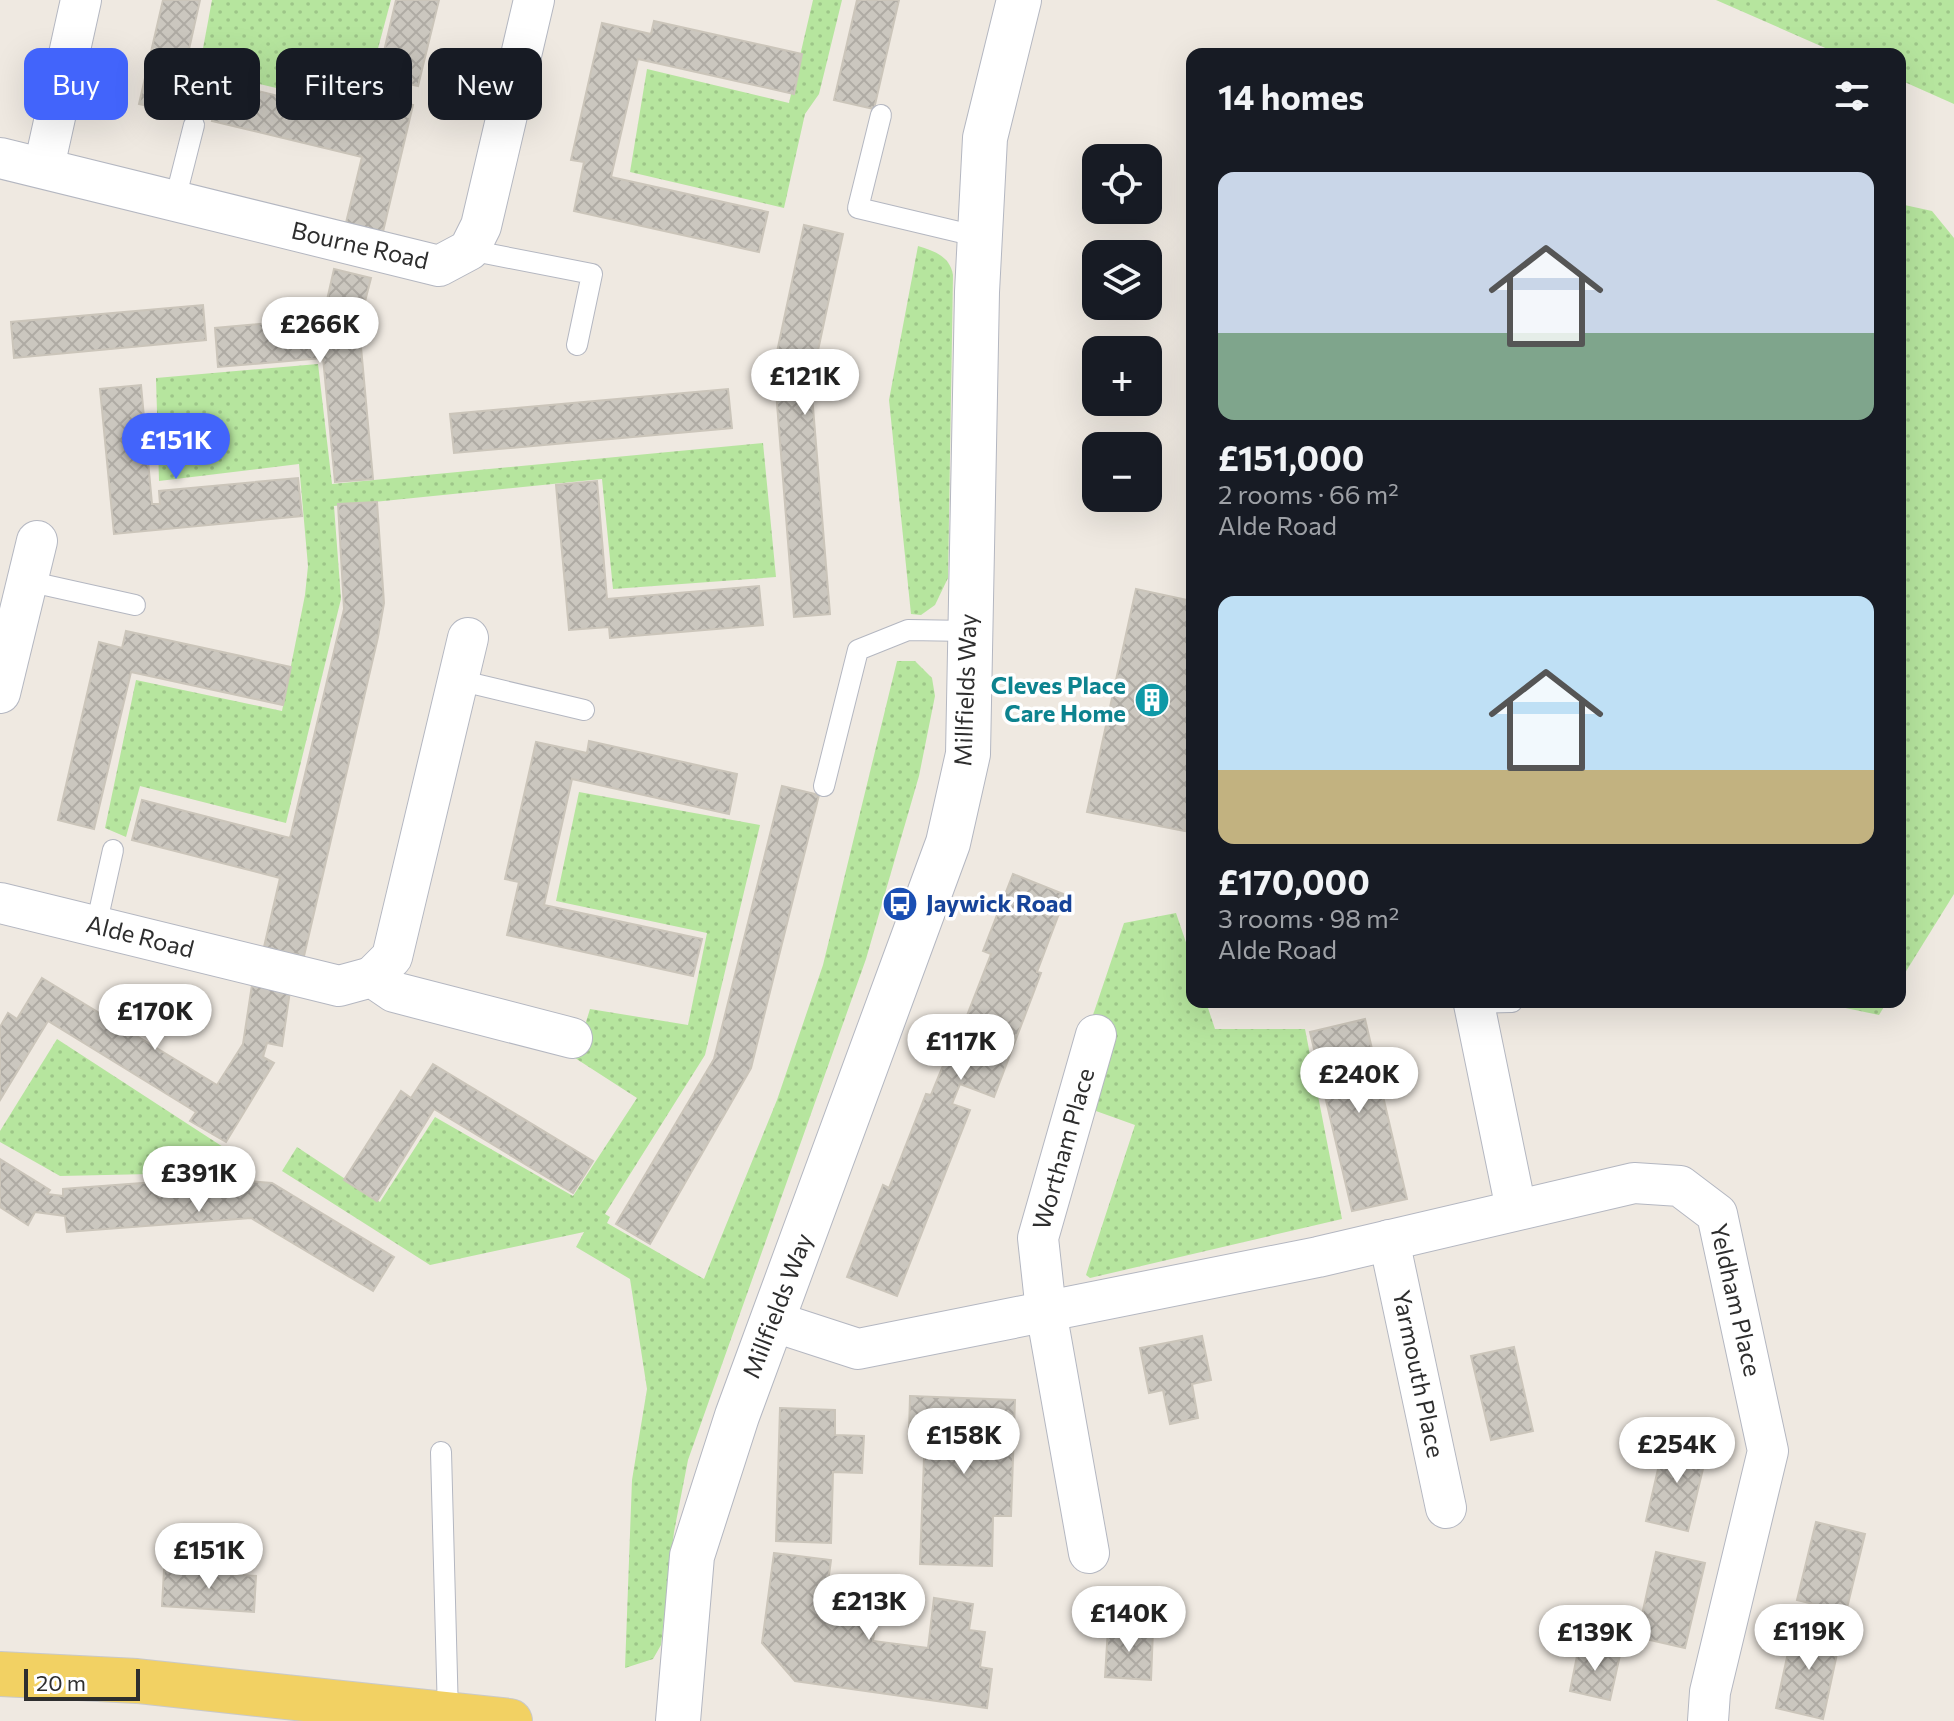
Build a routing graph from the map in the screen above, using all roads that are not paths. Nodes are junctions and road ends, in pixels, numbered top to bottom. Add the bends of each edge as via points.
1 (81, 0) edge
2 (534, 0) edge
3 (1019, 0) edge
4 (881, 115) dead end
5 (194, 125) dead end
6 (0, 158) edge
7 (44, 167) junction
8 (175, 200) junction
9 (980, 237) junction
10 (469, 250) junction
11 (577, 345) dead end
12 (37, 541) dead end
13 (27, 581) junction
14 (135, 605) dead end
15 (969, 631) junction
16 (468, 638) dead end
17 (458, 680) junction
18 (0, 693) edge
19 (584, 710) dead end
20 (824, 786) dead end
21 (113, 850) dead end
22 (0, 903) edge
23 (96, 926) junction
24 (372, 977) junction
25 (1484, 1008) edge
26 (1096, 1035) dead end
27 (572, 1038) dead end
28 (1516, 1209) junction
29 (1389, 1240) junction
30 (1046, 1311) junction
31 (772, 1321) junction
32 (441, 1452) dead end
33 (1446, 1508) dead end
34 (1089, 1553) dead end
35 (0, 1674) edge
36 (448, 1714) junction
37 (510, 1721) edge
38 (678, 1721) edge
39 (1708, 1721) edge

1 - 7 street
2 - 10 street via 481,226
3 - 9 street, Millfields Way via 985,138
4 - 9 lane via 858,208
5 - 8 lane
6 - 7 street, Bourne Road
7 - 8 street, Bourne Road
8 - 10 street, Bourne Road via 439,266
9 - 15 street, Millfields Way
10 - 11 lane via 592,274
12 - 13 street
13 - 14 lane
13 - 18 street
15 - 20 lane via 908,630 858,650
15 - 31 street, Millfields Way via 968,754 948,843
16 - 17 street
17 - 19 lane
17 - 24 street via 392,957
21 - 23 lane
22 - 23 street, Alde Road
23 - 24 street, Alde Road via 339,986
24 - 27 street via 394,992
25 - 28 street
26 - 30 street, Wortham Place via 1038,1238
28 - 29 street, Yeldham Place
28 - 39 street, Yeldham Place via 1634,1183 1680,1186 1717,1214 1768,1451 1710,1692
29 - 30 street
29 - 33 street, Yarmouth Place
30 - 31 street via 858,1349
30 - 34 street, Wortham Place
31 - 38 street, Millfields Way via 692,1556
32 - 36 lane
35 - 36 main road via 137,1681
36 - 37 main road

